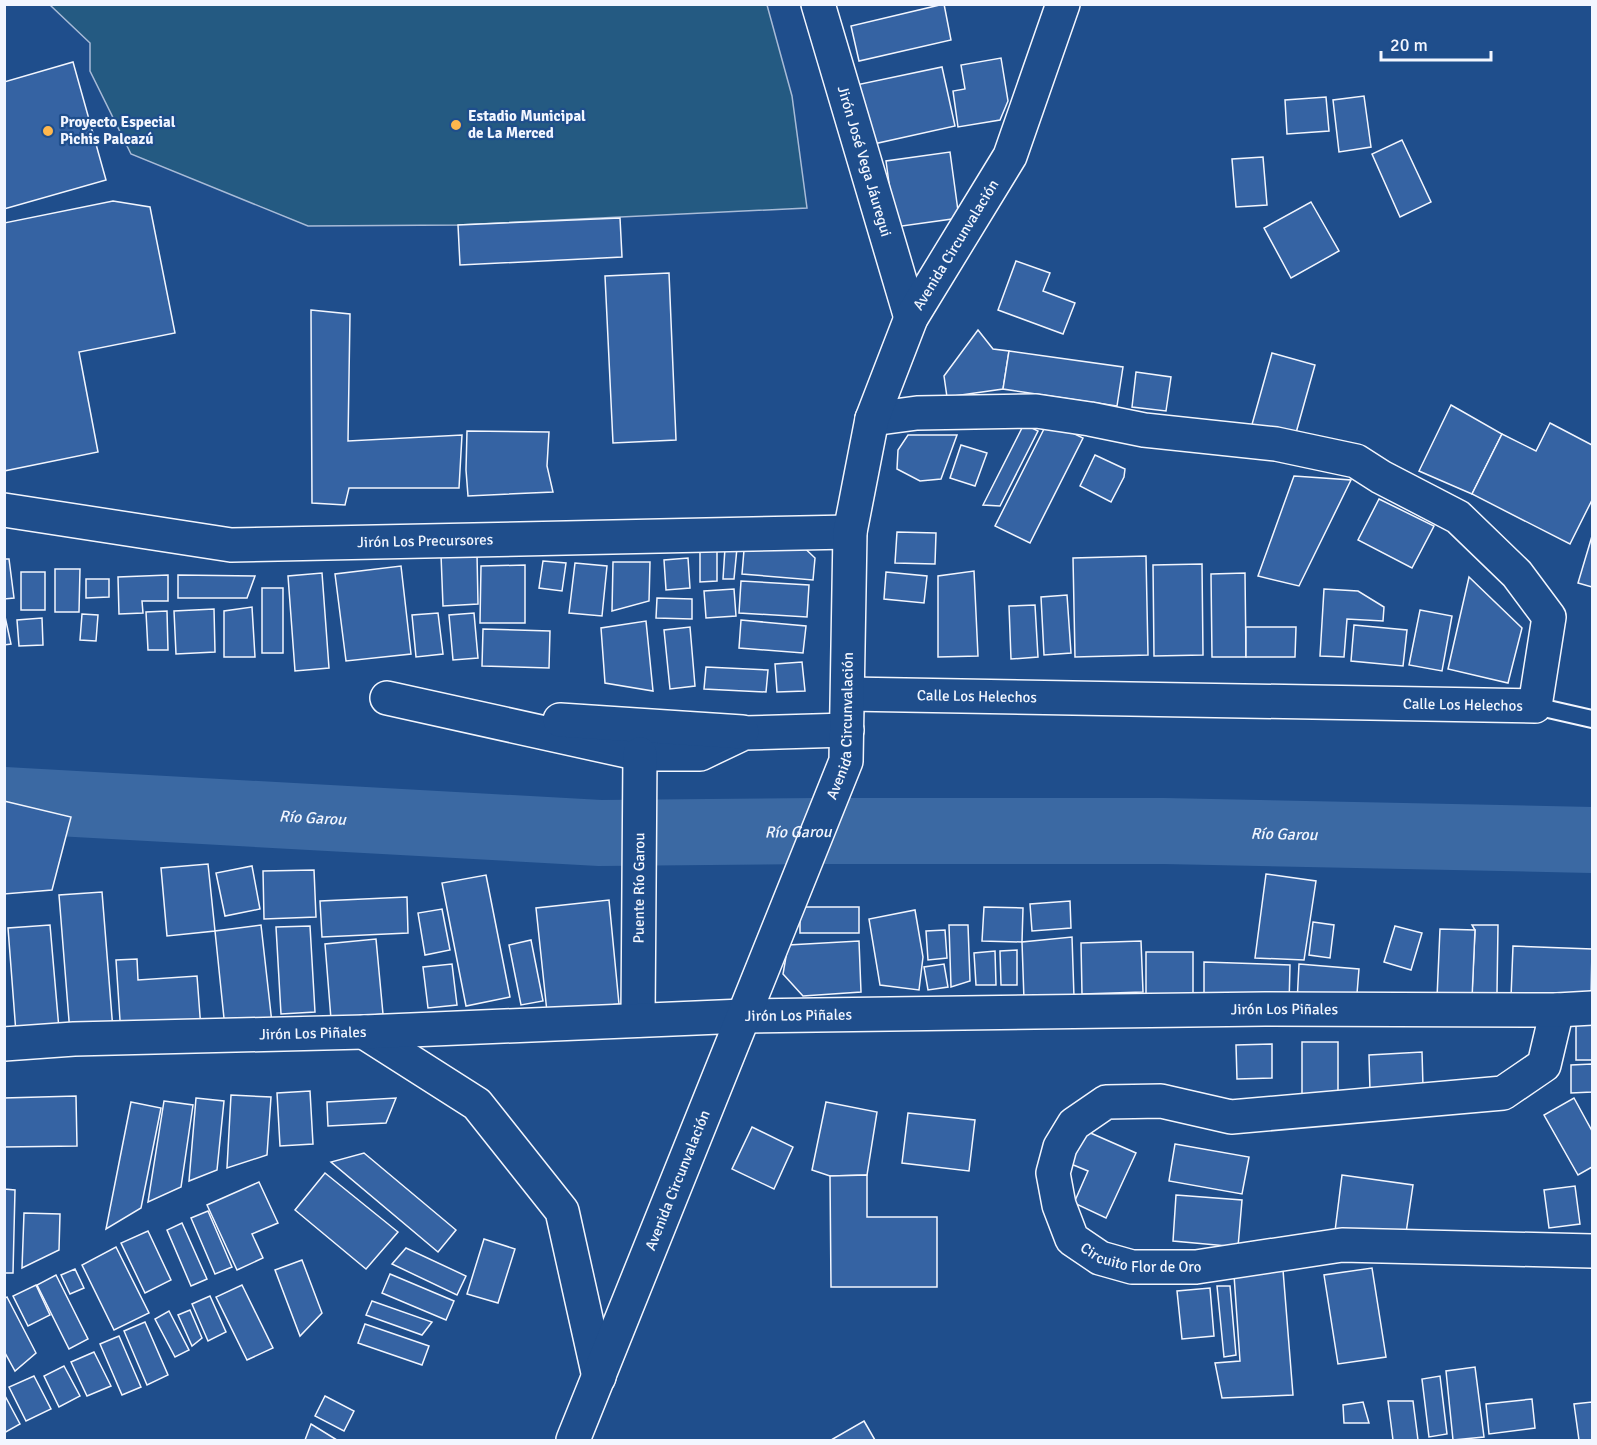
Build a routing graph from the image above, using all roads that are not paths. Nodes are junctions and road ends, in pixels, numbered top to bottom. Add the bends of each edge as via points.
1 (818, 4) edge
2 (1063, 4) edge
3 (911, 318) junction
4 (872, 419) junction
5 (4, 510) edge
6 (850, 532) junction
7 (848, 694) junction
8 (387, 698) dead end
9 (1535, 706) junction
10 (447, 712) junction
11 (1593, 719) edge
12 (847, 730) junction
13 (744, 733) junction
14 (640, 754) junction
15 (1593, 1008) edge
16 (1557, 1010) junction
17 (743, 1016) junction
18 (638, 1020) junction
19 (364, 1032) junction
20 (4, 1044) edge
21 (1593, 1251) edge
22 (599, 1377) junction
23 (573, 1440) edge

1 - 3 street, Jirón José Vega Jáuregui
2 - 3 street, Avenida Circunvalación via 1010,156
3 - 4 street, Avenida Circunvalación
4 - 6 street, Avenida Circunvalación
4 - 9 street, Calle Los Helechos via 917,413 1035,411 1144,430 1276,444 1356,461 1458,518 1517,574 1549,617
5 - 6 street, Jirón Los Precursores via 231,545
6 - 7 street, Avenida Circunvalación
7 - 9 street, Calle Los Helechos
7 - 12 street, Avenida Circunvalación
8 - 10 street
9 - 11 lane
10 - 13 street
10 - 14 street
12 - 13 street
12 - 17 street, Avenida Circunvalación via 846,761
13 - 14 street via 700,754
14 - 18 street, Puente Río Garou
15 - 16 street, Jirón Los Piñales
16 - 17 street, Jirón Los Piñales via 1265,1009
16 - 21 street, Circuito Flor de Oro via 1544,1065 1503,1093 1231,1118 1161,1101 1106,1102 1074,1124 1060,1147 1053,1173 1059,1205 1072,1239 1100,1258 1132,1267 1196,1267 1342,1245
17 - 18 street, Jirón Los Piñales
17 - 22 street, Avenida Circunvalación
18 - 19 street, Jirón Los Piñales
19 - 20 street, Jirón Los Piñales
19 - 22 street via 477,1104 562,1211
22 - 23 street, Avenida Circunvalación

